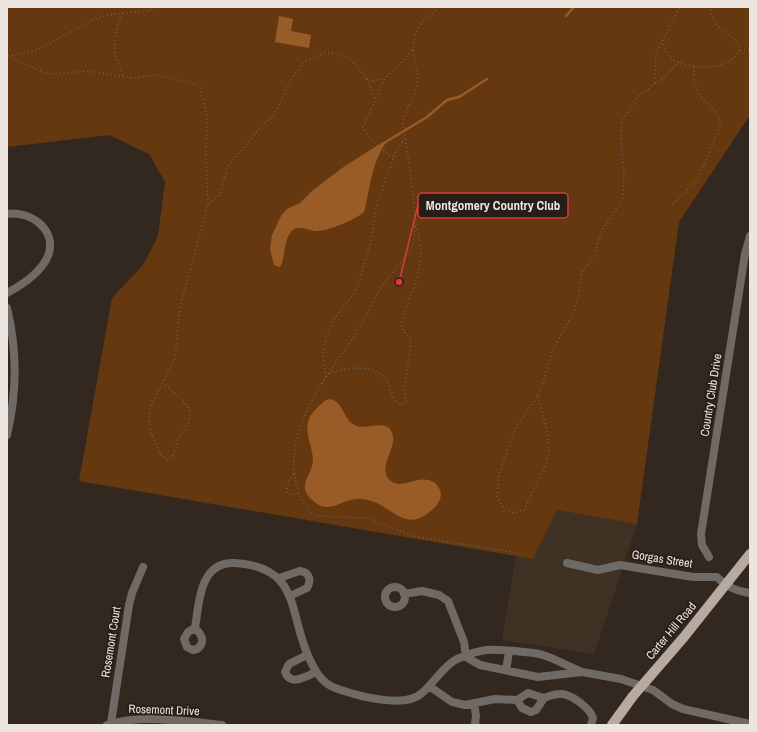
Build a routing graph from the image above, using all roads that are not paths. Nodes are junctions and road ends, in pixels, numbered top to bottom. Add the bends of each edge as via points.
1 (7, 214) edge
2 (750, 236) edge
3 (7, 293) edge
4 (7, 308) edge
5 (7, 435) edge
6 (750, 554) edge
7 (709, 557) dead end
8 (567, 563) dead end
9 (143, 567) dead end
10 (279, 578) junction
11 (725, 585) junction
12 (750, 593) edge
13 (404, 594) dead end
14 (290, 596) junction
15 (195, 628) dead end
16 (509, 652) junction
17 (307, 655) junction
18 (466, 656) junction
19 (506, 670) junction
20 (316, 672) junction
21 (582, 672) junction
22 (429, 686) junction
23 (642, 686) junction
24 (544, 698) junction
25 (517, 700) junction
26 (474, 704) junction
27 (725, 722) edge
28 (109, 724) edge
29 (750, 724) edge
30 (222, 725) edge
31 (475, 725) edge
32 (591, 725) edge
33 (612, 725) edge

1 - 3 street via 19,213 36,220 48,235 50,249 41,268
2 - 7 street, Country Club Drive via 745,254 701,534 702,545
4 - 5 street via 14,370
6 - 11 main road, Carter Hill Road
8 - 11 street, Gorgas Street via 598,570 620,565 693,577 717,577
9 - 28 street, Rosemont Court via 129,605
10 - 14 street
10 - 14 street via 300,571 309,577 307,588
10 - 15 street via 266,569 254,566 230,563 216,567 209,573 201,588
11 - 12 street, Gorgas Street via 734,590
11 - 23 main road, Carter Hill Road
13 - 18 street via 422,592 439,595 448,601 464,642
14 - 17 street
16 - 18 street via 486,650
16 - 19 street
16 - 21 street via 542,654
17 - 20 street
17 - 20 street via 289,664 285,672 287,677 297,680
18 - 19 street via 480,665
18 - 22 street via 456,659
19 - 21 street via 538,677
20 - 22 street via 325,682 337,689 390,701 416,697
21 - 23 street via 621,679
22 - 26 street via 452,702
23 - 27 street via 653,690 682,709
23 - 33 main road, Carter Hill Road
24 - 25 street via 528,693
24 - 25 street via 536,710 531,712 522,708
24 - 32 street via 565,694 589,710 593,718
25 - 26 street via 494,699
26 - 31 street
27 - 29 street
28 - 30 street, Rosemont Drive via 124,720 155,720

